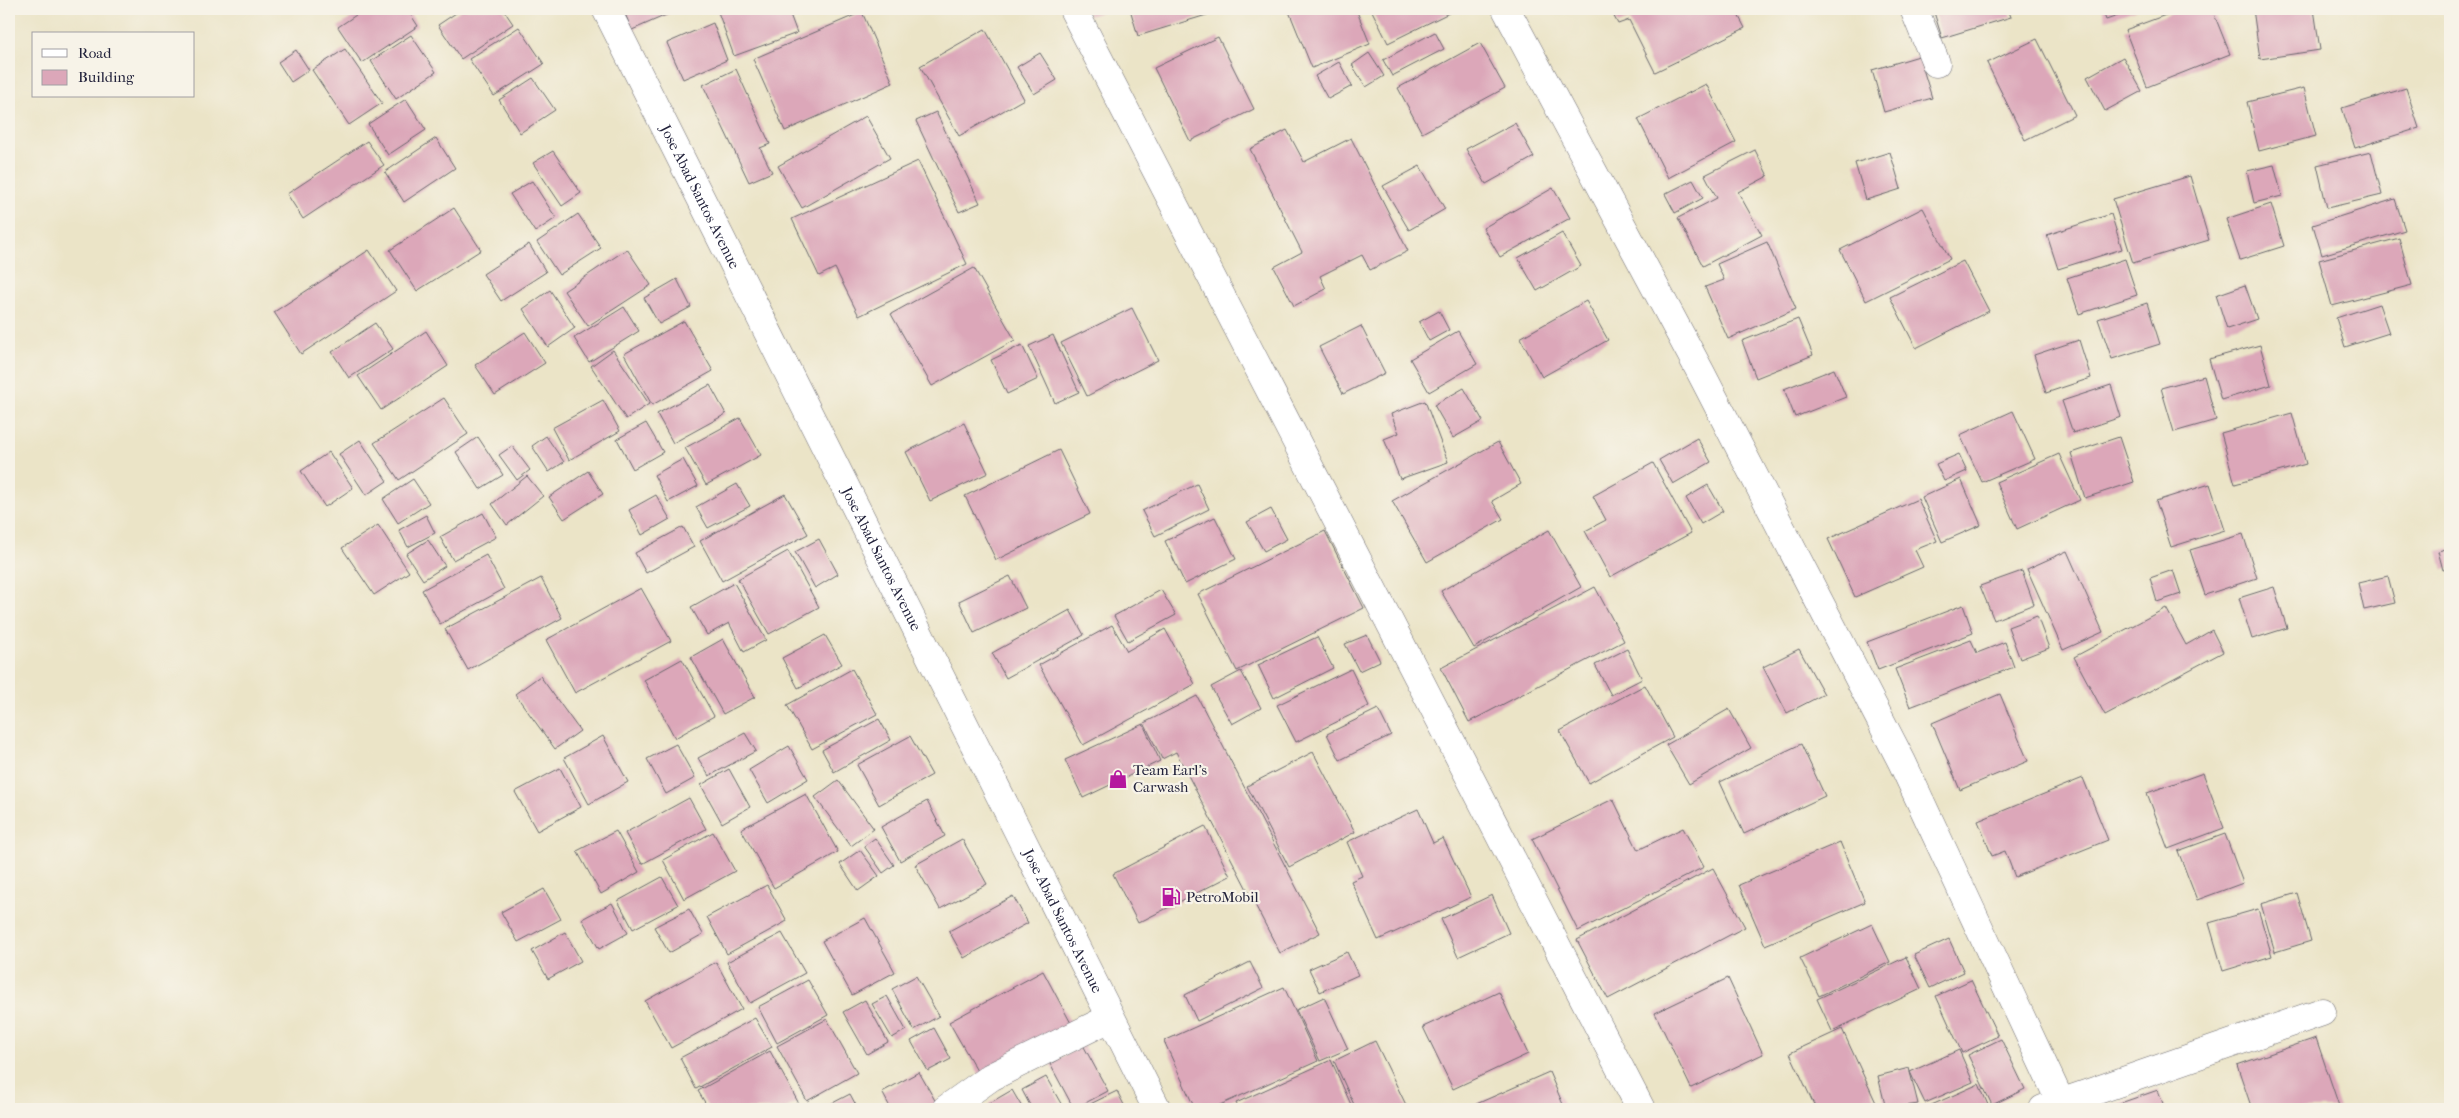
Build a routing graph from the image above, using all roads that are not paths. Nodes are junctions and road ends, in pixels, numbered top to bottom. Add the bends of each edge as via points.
1 (606, 9) edge
2 (1073, 9) edge
3 (1506, 9) edge
4 (1914, 9) edge
5 (1936, 63) dead end
6 (2322, 1012) dead end
7 (1110, 1018) junction
8 (2052, 1106) edge
9 (946, 1109) edge
10 (1157, 1109) edge
11 (1641, 1109) edge

1 - 7 main road, Jose Abad Santos Avenue
2 - 11 main road
3 - 8 main road via 1700,371 1902,762
4 - 5 main road
6 - 8 main road
7 - 9 main road via 991,1077
7 - 10 main road, Jose Abad Santos Avenue

